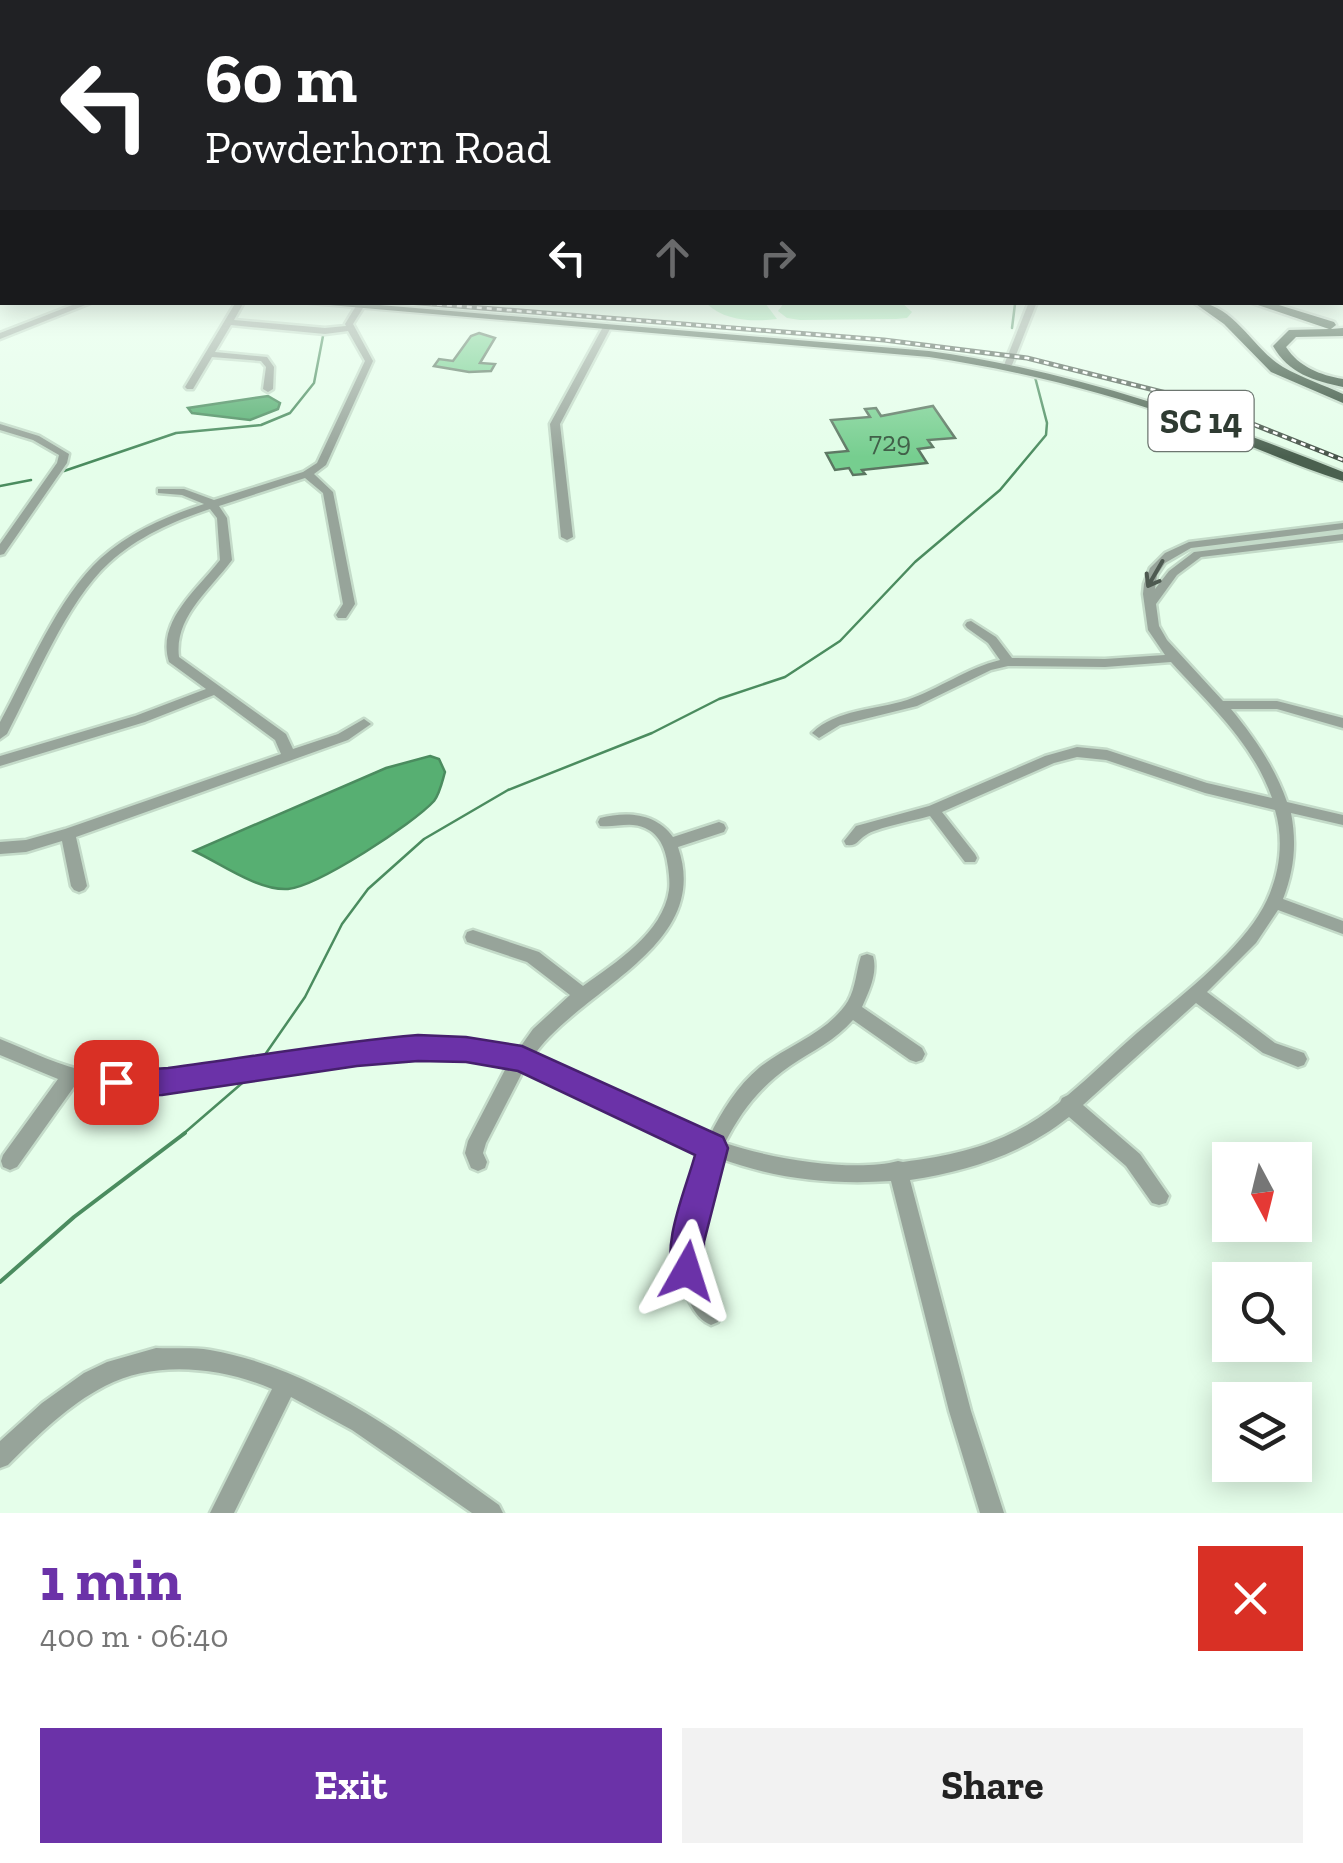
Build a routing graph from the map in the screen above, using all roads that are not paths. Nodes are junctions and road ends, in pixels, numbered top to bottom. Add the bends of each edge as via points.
1 (53, 316) edge
2 (233, 316) edge
3 (350, 316) edge
4 (453, 316) edge
5 (1028, 316) edge
6 (1219, 316) edge
7 (1303, 316) edge
8 (1314, 316) edge
9 (228, 322) junction
10 (1343, 327) edge
11 (350, 328) junction
12 (607, 328) junction
13 (0, 336) edge
14 (210, 354) junction
15 (1008, 365) junction
16 (1343, 384) edge
17 (190, 388) dead end
18 (268, 389) dead end
19 (1343, 399) edge
20 (0, 427) edge
21 (308, 474) junction
22 (1343, 477) edge
23 (162, 491) dead end
24 (214, 506) junction
25 (1343, 526) edge
26 (566, 537) dead end
27 (1343, 537) edge
28 (0, 552) edge
29 (1150, 604) junction
30 (342, 615) dead end
31 (971, 625) dead end
32 (1177, 658) junction
33 (1008, 662) junction
34 (216, 690) junction
35 (1220, 705) junction
36 (1343, 723) edge
37 (364, 724) dead end
38 (819, 732) dead end
39 (0, 734) edge
40 (289, 756) junction
41 (0, 762) edge
42 (1282, 805) junction
43 (933, 810) junction
44 (1343, 820) edge
45 (605, 822) dead end
46 (719, 828) dead end
47 (68, 834) junction
48 (851, 841) dead end
49 (670, 844) junction
50 (0, 848) edge
51 (970, 858) dead end
52 (79, 886) dead end
53 (1276, 903) junction
54 (1343, 928) edge
55 (473, 938) dead end
56 (866, 961) dead end
57 (1195, 993) junction
58 (581, 994) junction
59 (854, 1011) junction
60 (0, 1047) edge
61 (916, 1054) dead end
62 (522, 1058) junction
63 (1298, 1059) dead end
64 (70, 1076) junction
65 (1068, 1104) junction
66 (712, 1148) junction
67 (10, 1161) dead end
68 (478, 1162) dead end
69 (898, 1170) junction
70 (1159, 1196) dead end
71 (711, 1315) dead end
72 (286, 1382) junction
73 (0, 1457) edge
74 (222, 1513) edge
75 (491, 1513) edge
76 (992, 1513) edge

1 - 13 street
2 - 9 street
3 - 11 street
4 - 12 main road, SC 14
5 - 15 street
6 - 19 highway via 1276,369
7 - 10 highway
8 - 10 highway
9 - 11 street
9 - 14 street
10 - 16 highway via 1293,333 1279,346 1300,368
11 - 21 street via 370,362 327,456
12 - 15 main road, SC 14
12 - 26 street via 555,424
14 - 17 street
14 - 18 street via 264,359
15 - 22 main road, SC 14 via 1156,404
20 - 28 street via 64,454
21 - 24 street
21 - 30 street via 328,492 348,604
23 - 24 street via 196,495
24 - 34 street via 225,530 226,560 184,611 169,648 172,660
24 - 39 street via 141,534 103,562
25 -> 29 street via 1178,549 1154,568 1145,592
27 - 29 street via 1198,554 1172,573
29 - 32 street via 1153,628
31 - 33 street
32 - 33 street
32 - 35 street
33 - 38 street via 912,704 841,720
34 - 40 street via 281,737
34 - 41 street
35 - 36 street via 1270,704
35 - 42 street via 1263,761
37 - 40 street
40 - 47 street
42 - 43 street via 1087,752 1060,755
42 - 44 street
42 - 53 street via 1289,851
43 - 48 street via 861,830
43 - 51 street
45 - 49 street via 641,821
46 - 49 street
47 - 50 street
47 - 52 street
49 - 58 street via 677,880 666,920 645,948
53 - 54 street
53 - 57 street
55 - 58 street via 534,957
56 - 59 street
57 - 63 street via 1268,1048
57 - 65 street
58 - 62 street
59 - 61 street
59 - 66 street via 758,1080
60 - 64 street
62 - 64 street via 418,1048 162,1082
62 - 66 street
62 - 68 street via 476,1141
64 - 67 street
65 - 69 street via 996,1150
65 - 70 street via 1133,1160
66 - 69 street via 811,1172
66 - 71 street via 686,1256 696,1297
69 - 76 street
72 - 73 street via 200,1360 132,1363 70,1396
72 - 74 street
72 - 75 street

